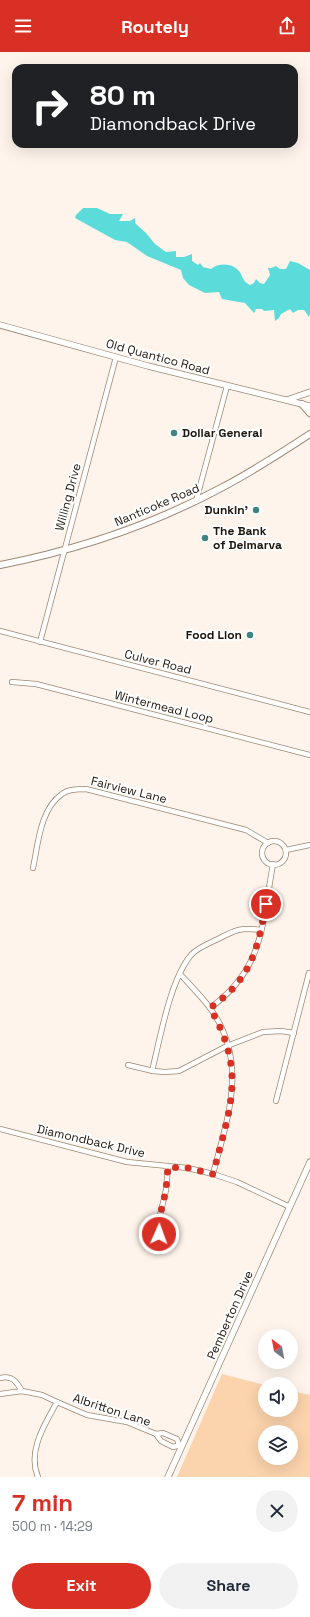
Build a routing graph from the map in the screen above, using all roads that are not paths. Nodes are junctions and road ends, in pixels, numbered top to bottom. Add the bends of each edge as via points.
1 (0, 325) edge
2 (116, 357) junction
3 (227, 386) junction
4 (310, 392) edge
5 (287, 400) junction
6 (302, 404) junction
7 (310, 406) edge
8 (310, 413) edge
9 (310, 434) edge
10 (196, 501) junction
11 (64, 550) junction
12 (0, 564) edge
13 (0, 631) edge
14 (40, 642) junction
15 (12, 682) dead end
16 (310, 712) edge
17 (310, 755) edge
18 (268, 843) junction
19 (310, 845) edge
20 (286, 850) junction
21 (273, 864) junction
22 (32, 868) dead end
23 (261, 930) junction
24 (309, 972) edge
25 (180, 974) junction
26 (210, 1008) junction
27 (294, 1033) junction
28 (227, 1046) junction
29 (128, 1065) dead end
30 (152, 1071) junction
31 (276, 1101) dead end
32 (0, 1129) edge
33 (310, 1162) edge
34 (168, 1167) junction
35 (213, 1174) junction
36 (290, 1206) junction
37 (160, 1239) dead end
38 (0, 1378) edge
39 (22, 1391) junction
40 (0, 1394) edge
41 (57, 1402) junction
42 (156, 1434) junction
43 (181, 1446) junction
44 (38, 1477) edge
45 (168, 1477) edge

1 - 2 street, Old Quantico Road
2 - 3 street, Old Quantico Road
2 - 11 street, Willing Drive
3 - 5 street, Old Quantico Road
3 - 10 street
4 - 5 street
5 - 6 street, Old Quantico Road
6 - 7 street, Old Quantico Road
6 - 8 main road
9 - 10 main road, Nanticoke Road
10 - 11 main road, Nanticoke Road via 122,533
11 - 12 main road, Nanticoke Road
11 - 14 street, Willing Drive
13 - 14 street, Culver Road
14 - 16 street, Culver Road
15 - 17 street, Wintermead Loop via 36,684
18 - 20 street via 280,842
18 - 21 street via 263,850 263,856
18 - 22 street, Fairview Lane via 246,830 86,789 74,790 62,793 50,806
19 - 20 street
20 - 21 street via 283,860
21 - 23 street
23 - 25 street via 238,929 208,944 192,954
23 - 26 street via 257,949 245,973 234,988
24 - 27 street
25 - 26 street
25 - 30 street via 164,1022
26 - 28 street
27 - 28 street via 263,1032
27 - 31 street
28 - 30 street via 179,1071
28 - 35 street via 232,1071 232,1094
29 - 30 street
32 - 34 street, Diamondback Drive via 127,1162
33 - 36 street, Pemberton Drive
34 - 35 street, Diamondback Drive via 188,1168
34 - 37 street via 166,1190 158,1224
35 - 36 street, Diamondback Drive
36 - 43 street, Pemberton Drive
38 - 39 street via 9,1377 15,1380
39 - 40 street, Albritton Lane
39 - 41 street, Albritton Lane via 42,1395
41 - 42 street, Albritton Lane via 86,1415 127,1422
41 - 44 street via 36,1447 34,1461
42 - 43 street, Albritton Lane via 163,1433 177,1439
42 - 43 street via 161,1442 173,1447
43 - 45 street, Pemberton Drive

